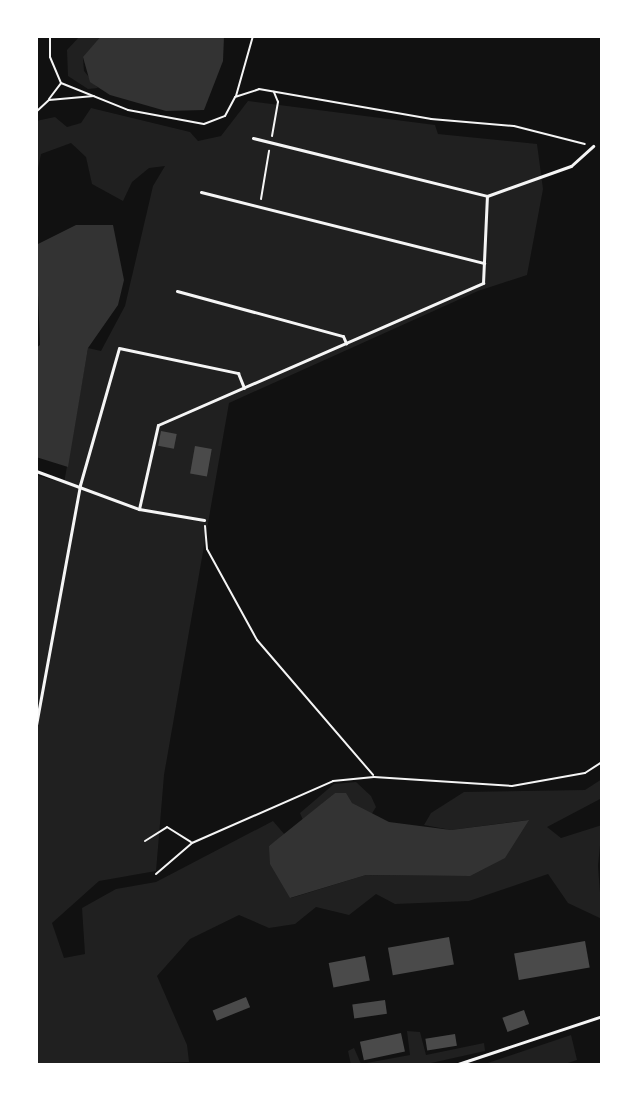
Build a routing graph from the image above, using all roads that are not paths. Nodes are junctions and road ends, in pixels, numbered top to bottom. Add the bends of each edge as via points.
1 (253, 138) dead end
2 (593, 146) road end
3 (201, 192) dead end
4 (487, 196) junction
5 (484, 263) junction
6 (177, 291) dead end
7 (346, 343) junction
8 (244, 388) junction
9 (36, 471) edge
10 (80, 485) junction
11 (139, 509) junction
12 (204, 520) road end
13 (36, 725) edge
14 (602, 1016) edge
15 (455, 1065) edge

1 - 4 lane
2 - 4 lane via 571,166
3 - 5 lane
4 - 5 lane
5 - 7 lane via 483,283
6 - 7 lane via 343,336
7 - 8 lane
8 - 10 lane via 238,373 119,348
8 - 11 lane via 158,425
9 - 10 lane
10 - 11 lane
10 - 13 lane
11 - 12 lane
14 - 15 lane

